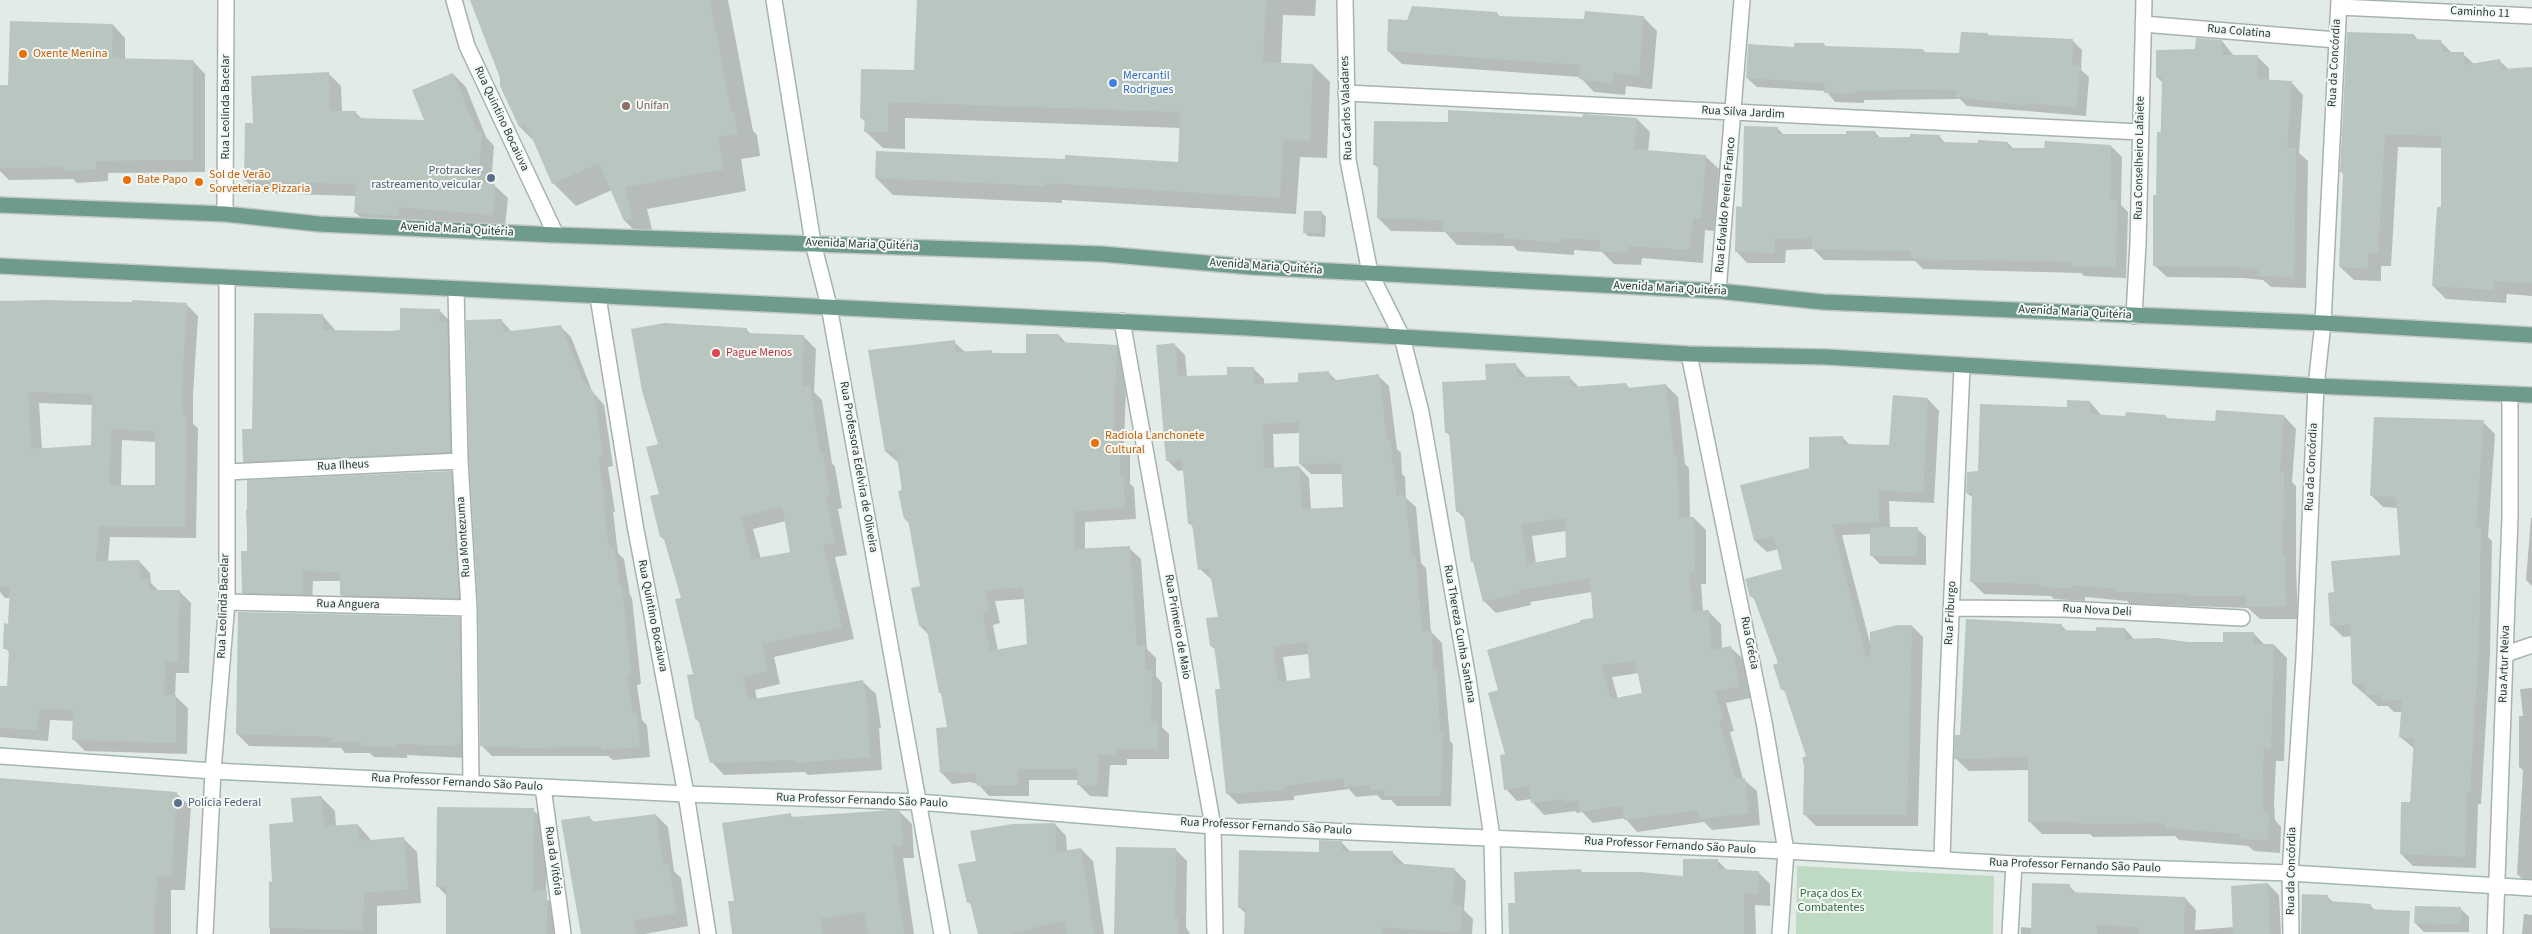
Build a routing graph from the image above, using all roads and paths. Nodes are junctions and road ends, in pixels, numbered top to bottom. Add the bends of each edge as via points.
1 (226, 0) edge
2 (454, 0) edge
3 (774, 0) edge
4 (1344, 0) edge
5 (1742, 0) edge
6 (2144, 0) edge
7 (2339, 4) edge
8 (2532, 16) edge
9 (2143, 24) junction
10 (2336, 40) junction
11 (1346, 92) junction
12 (1734, 112) junction
13 (2141, 132) junction
14 (0, 205) edge
15 (225, 214) junction
16 (556, 235) junction
17 (813, 243) junction
18 (0, 266) edge
19 (1370, 273) junction
20 (227, 278) junction
21 (456, 290) junction
22 (1718, 291) junction
23 (598, 297) junction
24 (829, 306) junction
25 (2134, 316) junction
26 (1122, 322) junction
27 (2323, 323) junction
28 (2532, 335) edge
29 (1402, 337) junction
30 (1689, 354) junction
31 (1962, 367) junction
32 (2316, 386) junction
33 (2510, 394) junction
34 (2532, 395) edge
35 (460, 461) junction
36 (227, 472) junction
37 (227, 602) junction
38 (470, 608) junction
39 (1951, 608) junction
40 (2242, 618) dead end
41 (2532, 645) edge
42 (2506, 654) junction
43 (0, 756) edge
44 (213, 771) junction
45 (471, 783) junction
46 (543, 787) junction
47 (686, 794) junction
48 (918, 802) junction
49 (1214, 826) junction
50 (1492, 838) junction
51 (1786, 851) junction
52 (1942, 860) junction
53 (2014, 864) junction
54 (2290, 873) junction
55 (2497, 886) junction
56 (2532, 888) edge
57 (205, 934) edge
58 (563, 934) edge
59 (708, 934) edge
60 (942, 934) edge
61 (1215, 934) edge
62 (1494, 934) edge
63 (1780, 934) edge
64 (2010, 934) edge
65 (2291, 934) edge
66 (2495, 934) edge

1 - 15 street, Rua Leolinda Bacelar
2 - 16 street, Rua Quintino Bocaiuva via 467,46
3 - 17 street, Rua Professora Edelvira de Oliveira
4 - 11 street, Rua Carlos Valadares
5 - 12 street, Rua Edvaldo Pereira Franco
6 - 9 street, Rua Conselheiro Lafaiete
7 - 8 street, Caminho 11
7 - 10 street, Rua da Concórdia
9 - 10 street, Rua Colatina
9 - 13 street, Rua Conselheiro Lafaiete
10 - 27 street, Rua da Concórdia
11 - 12 street, Rua Silva Jardim
11 - 19 street, Rua Carlos Valadares via 1348,160
12 - 13 street, Rua Silva Jardim
12 - 22 street, Rua Edvaldo Pereira Franco
13 - 25 street, Rua Conselheiro Lafaiete
14 - 15 main road, Avenida Maria Quitéria
15 - 16 main road, Avenida Maria Quitéria via 319,224
16 - 17 main road, Avenida Maria Quitéria
17 - 19 main road, Avenida Maria Quitéria via 1102,254
17 - 24 street, Rua Professora Edelvira de Oliveira
18 - 20 main road
19 - 22 main road, Avenida Maria Quitéria
19 - 29 street, Rua Carlos Valadares
20 - 21 main road
20 - 36 street, Rua Leolinda Bacelar
21 - 23 main road
21 - 35 street, Rua Montezuma
22 - 25 main road, Avenida Maria Quitéria via 1823,302
23 - 24 main road
23 - 47 street, Rua Quintino Bocaiuva via 635,525
24 - 26 main road
24 - 48 street, Rua Professora Edelvira de Oliveira
25 - 27 main road, Avenida Maria Quitéria
26 - 29 main road
26 - 49 street, Rua Primeiro de Maio
27 - 28 main road, Avenida Maria Quitéria
27 - 32 street, Rua da Concórdia
29 - 30 main road
29 - 50 street, Rua Thereza Cunha Santana via 1421,412
30 - 31 main road via 1826,357
30 - 51 street, Rua Grécia via 1764,722
31 - 32 main road
31 - 39 street, Rua Friburgo
32 - 33 main road
32 - 54 street, Rua da Concórdia via 2304,658
33 - 34 main road
33 - 42 street, Rua Artur Neiva
35 - 36 street, Rua Ilheus
35 - 38 street, Rua Montezuma
36 - 37 street, Rua Leolinda Bacelar
37 - 38 street, Rua Anguera
37 - 44 street, Rua Leolinda Bacelar
38 - 45 street, Rua Montezuma
39 - 40 street, Rua Nova Deli via 2065,609
39 - 52 street, Rua Friburgo
41 - 42 street
42 - 55 street, Rua Artur Neiva
43 - 44 street, Rua Professor Fernando São Paulo
44 - 45 street, Rua Professor Fernando São Paulo
44 - 57 street, Rua Leolinda Bacelar
45 - 46 street, Rua Professor Fernando São Paulo
46 - 47 street, Rua Professor Fernando São Paulo
46 - 58 street, Rua da Vitória
47 - 48 street, Rua Professor Fernando São Paulo
47 - 59 street, Rua Quintino Bocaiuva
48 - 49 street, Rua Professor Fernando São Paulo
48 - 60 street, Rua Professora Edelvira de Oliveira
49 - 50 street, Rua Professor Fernando São Paulo
49 - 61 street, Rua Primeiro de Maio
50 - 51 street, Rua Professor Fernando São Paulo
50 - 62 street, Rua Thereza Cunha Santana
51 - 52 street, Rua Professor Fernando São Paulo
51 - 63 street, Rua Grécia
52 - 53 street, Rua Professor Fernando São Paulo
53 - 54 street, Rua Professor Fernando São Paulo
53 - 64 street
54 - 55 street, Rua Professor Fernando São Paulo
54 - 65 street, Rua da Concórdia
55 - 56 street, Rua Professor Fernando São Paulo
55 - 66 street, Rua Artur Neiva

